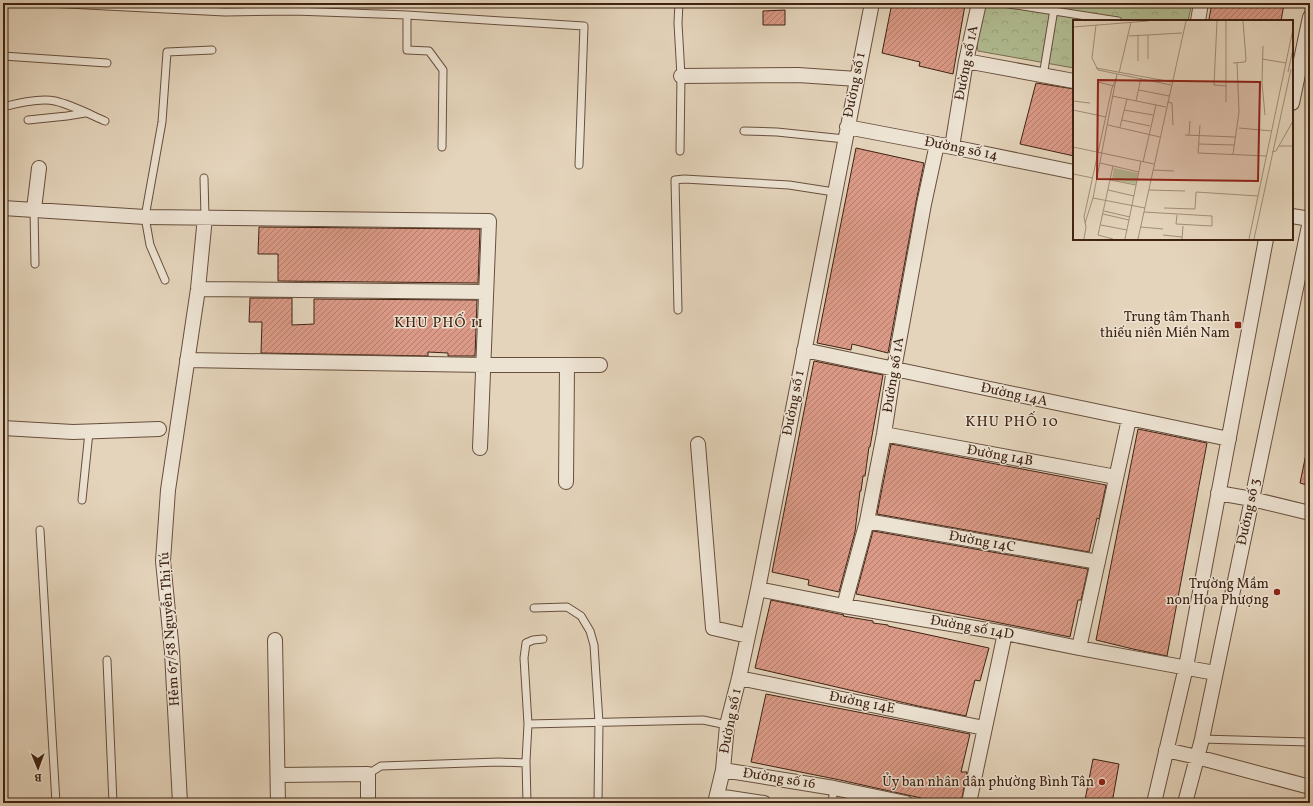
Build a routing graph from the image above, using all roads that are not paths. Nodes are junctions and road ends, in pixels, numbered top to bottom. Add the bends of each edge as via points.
1 (48, 3) edge
2 (247, 3) edge
3 (679, 3) edge
4 (872, 3) edge
5 (978, 3) edge
6 (1003, 3) edge
7 (1201, 3) edge
8 (1054, 7) edge
9 (247, 11) junction
10 (407, 15) junction
11 (1310, 17) edge
12 (1113, 20) edge
13 (1198, 20) edge
14 (212, 50) dead end
15 (3, 56) edge
16 (966, 61) junction
17 (107, 63) dead end
18 (682, 76) junction
19 (1043, 76) junction
20 (856, 79) junction
21 (1073, 82) edge
22 (1293, 98) edge
23 (3, 107) edge
24 (86, 112) junction
25 (28, 120) dead end
26 (105, 121) dead end
27 (744, 131) dead end
28 (846, 133) junction
29 (937, 144) junction
30 (442, 147) dead end
31 (952, 147) junction
32 (680, 150) dead end
33 (579, 165) dead end
34 (38, 168) dead end
35 (1073, 172) edge
36 (204, 178) dead end
37 (834, 192) junction
38 (3, 208) edge
39 (34, 209) junction
40 (1293, 216) edge
41 (145, 217) junction
42 (205, 217) junction
43 (1310, 220) edge
44 (1266, 240) edge
45 (36, 264) dead end
46 (165, 280) dead end
47 (198, 289) junction
48 (486, 292) junction
49 (678, 310) dead end
50 (804, 350) junction
51 (187, 360) junction
52 (484, 365) junction
53 (600, 365) dead end
54 (567, 366) junction
55 (894, 369) junction
56 (1129, 419) junction
57 (3, 428) edge
58 (159, 429) dead end
59 (89, 432) junction
60 (884, 434) junction
61 (1229, 439) junction
62 (698, 444) dead end
63 (480, 448) dead end
64 (1116, 477) junction
65 (566, 482) dead end
66 (1218, 494) junction
67 (1252, 499) junction
68 (82, 500) dead end
69 (1310, 513) edge
70 (867, 521) junction
71 (40, 530) dead end
72 (1098, 562) junction
73 (758, 589) junction
74 (844, 606) junction
75 (534, 608) dead end
76 (1004, 633) junction
77 (748, 636) junction
78 (543, 639) dead end
79 (275, 640) dead end
80 (1079, 648) junction
81 (107, 660) dead end
82 (1186, 668) junction
83 (1215, 673) junction
84 (739, 678) junction
85 (598, 722) junction
86 (528, 724) junction
87 (727, 725) junction
88 (984, 728) junction
89 (1202, 739) junction
90 (1310, 742) edge
91 (1166, 750) junction
92 (1197, 757) junction
93 (526, 763) junction
94 (723, 770) junction
95 (368, 774) junction
96 (278, 775) junction
97 (1310, 787) edge
98 (834, 788) junction
99 (716, 800) edge
100 (56, 803) edge
101 (113, 803) edge
102 (180, 803) edge
103 (278, 803) edge
104 (368, 803) edge
105 (527, 803) edge
106 (598, 803) edge
107 (764, 803) edge
108 (832, 803) edge
109 (906, 803) edge
110 (969, 803) edge
111 (1154, 803) edge
112 (1185, 803) edge

1 - 9 lane
2 - 9 lane
3 - 18 lane
4 - 20 street, Đường số 1
5 - 16 street, Đường số 1A
6 - 8 lane
7 - 13 street
8 - 12 lane
8 - 19 lane
9 - 10 lane
10 - 30 lane via 407,50 428,52 443,70
10 - 33 lane via 584,26
11 - 22 street
14 - 41 lane via 167,52 162,122
15 - 17 lane
16 - 19 street
16 - 31 street, Đường số 1A
18 - 20 street via 798,75
18 - 32 lane
19 - 21 street
20 - 28 street, Đường số 1
23 - 24 lane via 25,102 55,101
24 - 25 lane
24 - 26 lane
27 - 28 lane
28 - 29 street, Đường số 14
28 - 37 street, Đường số 1
29 - 31 street, Đường số 14
29 - 55 street, Đường số 1A
31 - 35 street, Đường số 14
34 - 39 street
36 - 42 lane
37 - 49 lane via 789,186 675,180
37 - 50 street, Đường số 1
38 - 39 street
39 - 41 street
39 - 45 lane
40 - 43 street
41 - 42 street
41 - 46 lane via 150,245
42 - 47 street, Hẻm 67/58 Nguyễn Thị Tú
42 - 48 street via 490,221
43 - 67 street, Đường số 3
44 - 61 street
47 - 48 street
47 - 51 street, Hẻm 67/58 Nguyễn Thị Tú
48 - 52 street
50 - 55 street, Đường 14A
50 - 73 street, Đường số 1
51 - 52 street
51 - 102 street, Hẻm 67/58 Nguyễn Thị Tú via 168,490 163,561 172,652
52 - 54 street
52 - 63 street
53 - 54 street
54 - 65 street
55 - 56 street, Đường 14A
55 - 60 street, Đường số 1A
56 - 61 street, Đường 14A
56 - 64 street
57 - 59 street
58 - 59 street
59 - 68 lane
60 - 64 street, Đường 14B
60 - 70 street, Đường số 1A
61 - 66 street
62 - 77 street via 713,628
64 - 72 street
66 - 67 street
66 - 82 street
67 - 69 street
67 - 83 street, Đường số 3
70 - 72 street, Đường 14C
70 - 74 street, Đường số 1A
71 - 100 lane
72 - 80 street
73 - 74 street, Đường số 14D
73 - 77 street, Đường số 1
74 - 76 street, Đường số 14D
75 - 85 lane via 567,607 581,616 590,631 594,646
76 - 80 street, Đường số 14D
76 - 88 street
77 - 84 street, Đường số 1
78 - 86 lane via 526,642 524,658
79 - 96 street
80 - 82 street, Đường số 14D
81 - 101 lane
82 - 83 street, Đường số 14D
82 - 91 street
83 - 89 street, Đường số 3
84 - 87 street, Đường số 1
84 - 88 street, Đường 14E
85 - 86 lane
85 - 87 lane via 703,720
85 - 106 lane
86 - 93 lane
87 - 94 street, Đường số 1
88 - 110 street
89 - 90 lane
89 - 92 street, Đường số 3
91 - 92 street
91 - 111 street
92 - 97 street
92 - 112 street, Đường số 3
93 - 95 lane via 381,766
93 - 105 lane
94 - 98 street, Đường số 16
94 - 99 street, Đường số 1
95 - 96 street
95 - 104 street
96 - 103 street
98 - 108 lane
98 - 109 street, Đường số 16
99 - 107 street, Đường số 16

